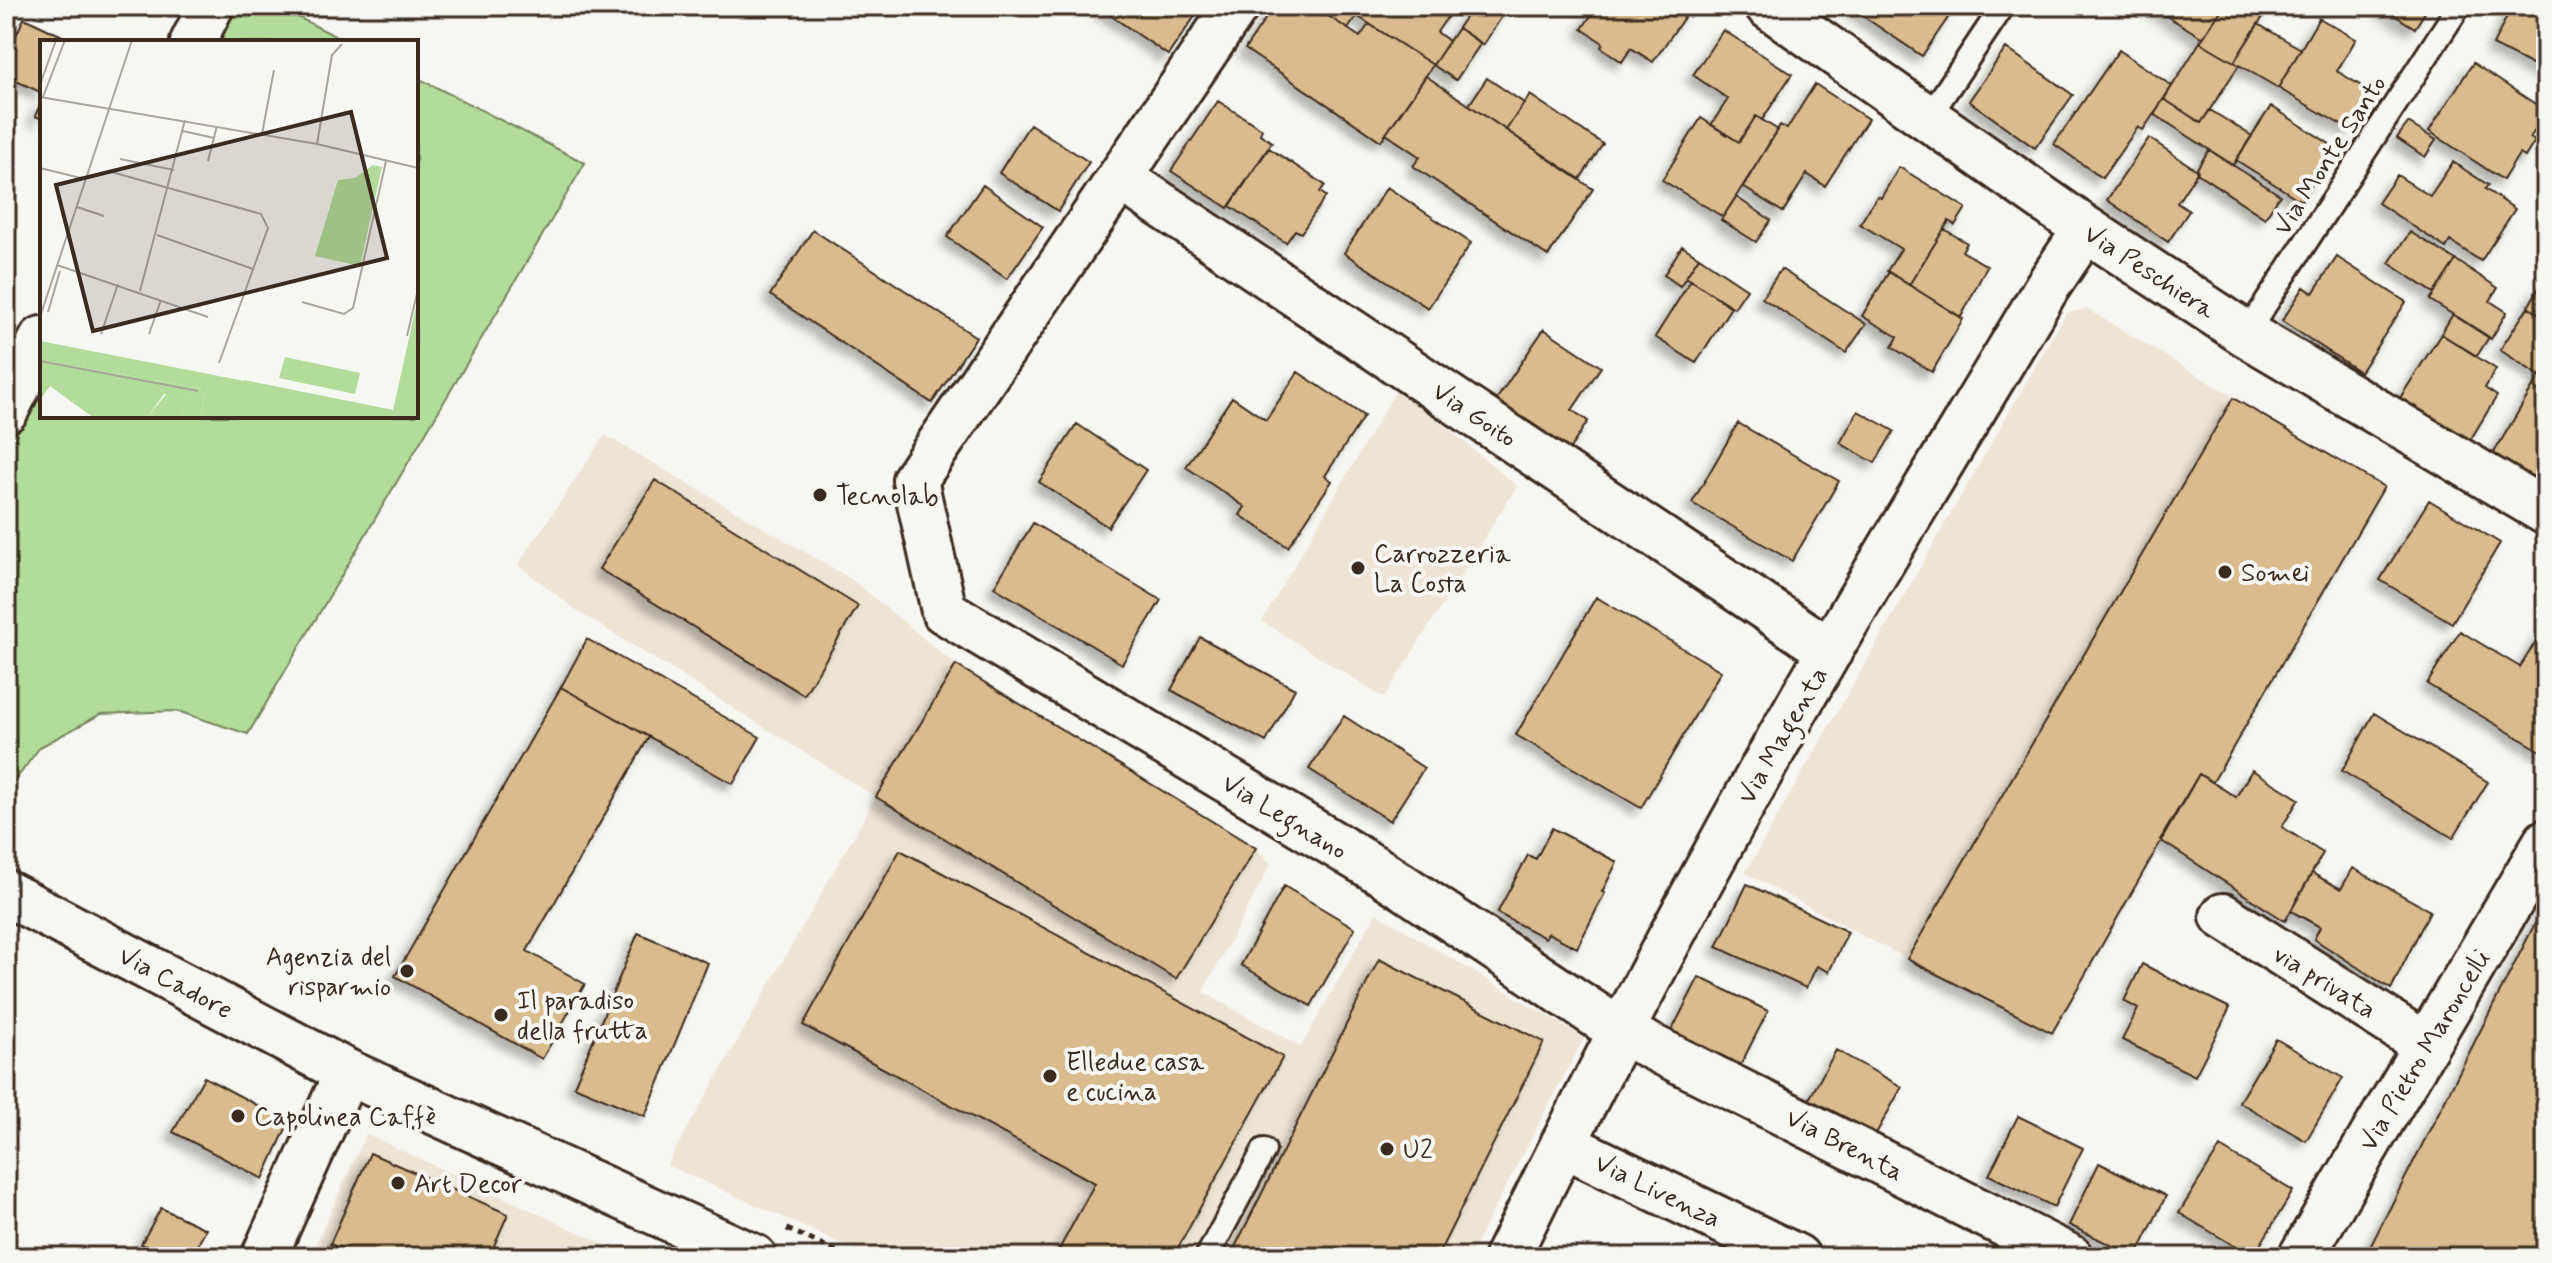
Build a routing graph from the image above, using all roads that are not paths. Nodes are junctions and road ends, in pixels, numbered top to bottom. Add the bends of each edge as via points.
1 (211, 6) edge
2 (1236, 6) edge
3 (1768, 6) edge
4 (2003, 6) edge
5 (2459, 6) edge
6 (194, 40) edge
7 (1928, 118) junction
8 (1121, 178) junction
9 (2086, 229) junction
10 (2246, 334) junction
11 (40, 343) edge
12 (6, 410) edge
13 (2546, 512) edge
14 (1830, 651) junction
15 (2546, 842) edge
16 (6, 893) edge
17 (2223, 916) dead end
18 (1620, 1031) junction
19 (2426, 1045) junction
20 (347, 1072) junction
21 (1563, 1144) junction
22 (1264, 1150) dead end
23 (2307, 1255) edge
24 (264, 1257) edge
25 (754, 1257) edge
26 (1207, 1257) edge
27 (1507, 1257) edge
28 (1797, 1257) edge
29 (2070, 1257) edge

1 - 6 street
2 - 8 street
3 - 7 street, Via Peschiera
4 - 7 lane
5 - 10 lane, Via Monte Santo
7 - 9 street, Via Peschiera
8 - 14 street, Via Goito
8 - 18 street, Via Legnano via 915,480 944,611 1384,874
9 - 10 street, Via Peschiera
9 - 14 street, Via Magenta
10 - 13 street, Via Peschiera
11 - 12 street
14 - 18 street, Via Magenta
15 - 19 street, Via Pietro Maroncelli
16 - 20 street, Via Cadore
17 - 19 street, via privata
18 - 21 street, Via Magenta
18 - 29 street, Via Brenta
19 - 23 street, Via Pietro Maroncelli
20 - 24 street
20 - 25 street, Via Cadore
21 - 27 street, Via Magenta
21 - 28 street, Via Livenza
22 - 26 lane

